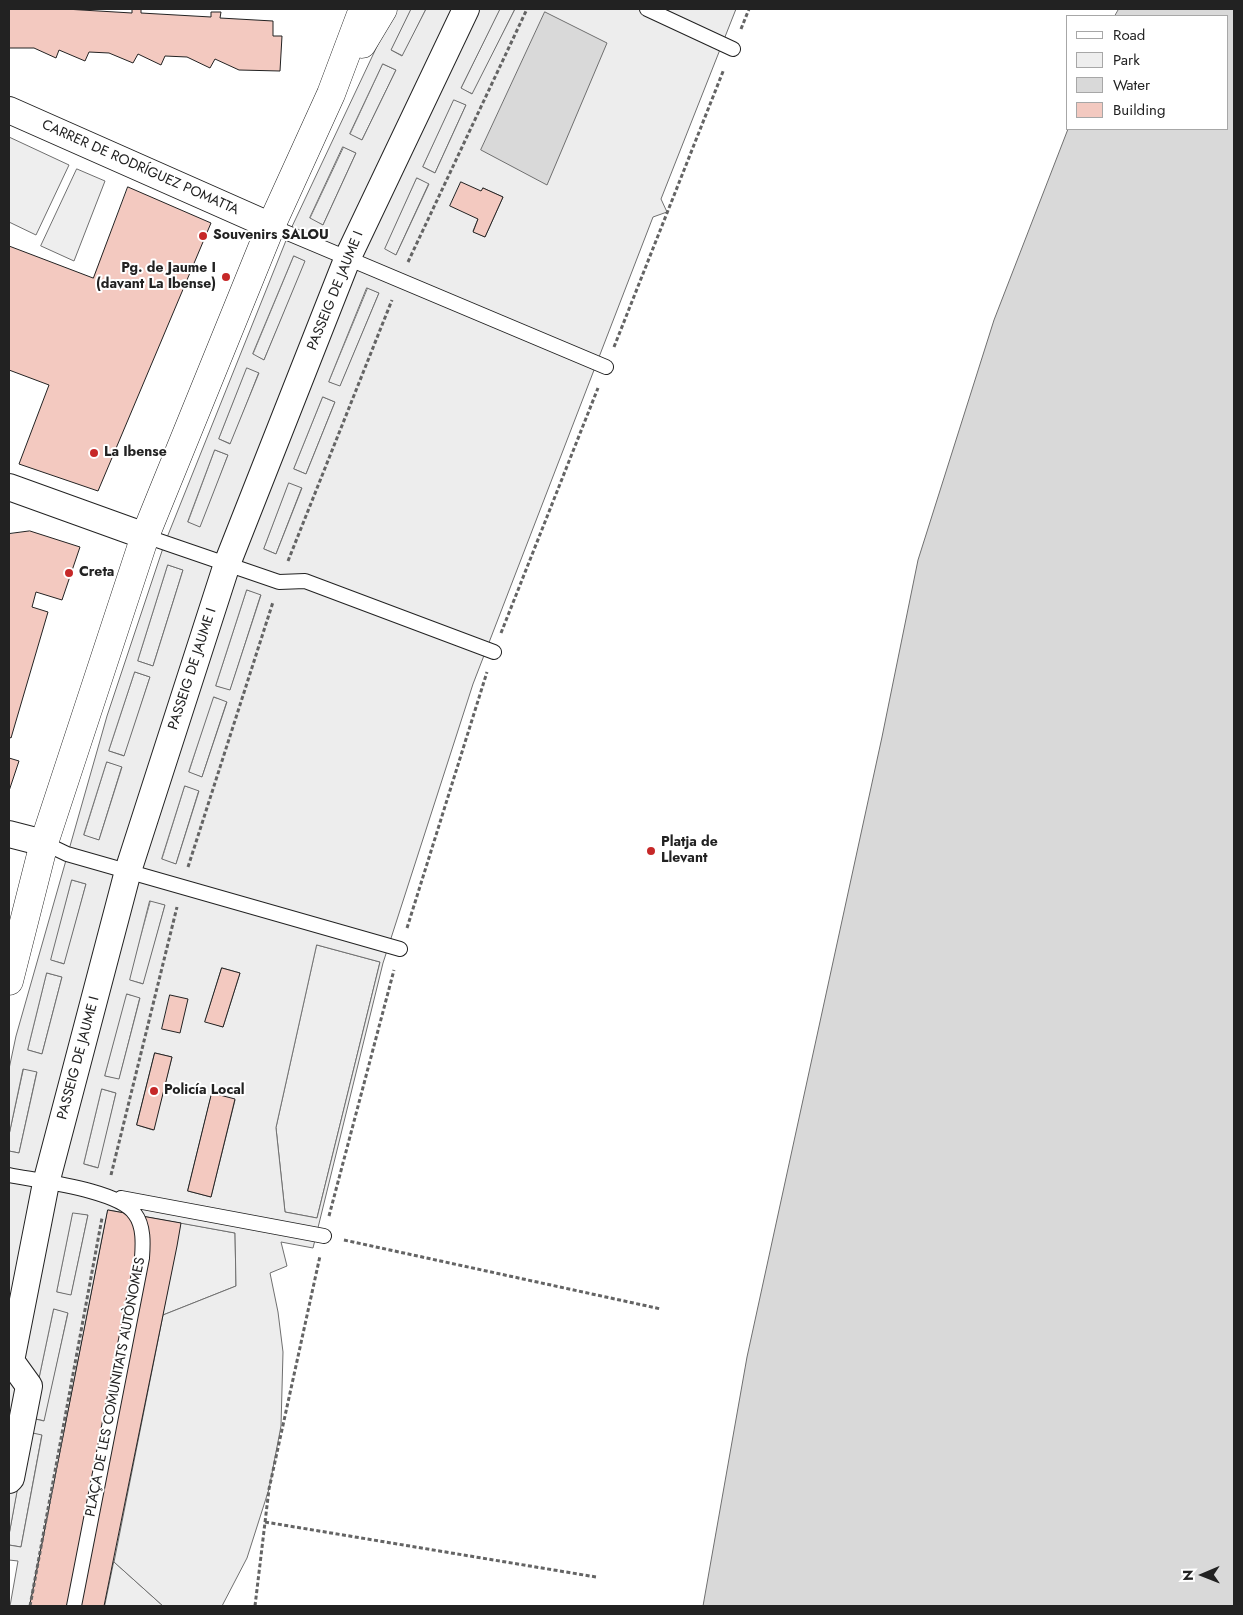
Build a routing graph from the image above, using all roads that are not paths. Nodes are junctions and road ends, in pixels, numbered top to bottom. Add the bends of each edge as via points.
1 (363, 9) edge
2 (384, 9) edge
3 (466, 9) edge
4 (647, 9) edge
5 (733, 49) dead end
6 (331, 94) junction
7 (9, 110) edge
8 (271, 226) junction
9 (348, 257) junction
10 (606, 367) dead end
11 (9, 487) edge
12 (145, 536) junction
13 (227, 564) junction
14 (494, 652) road end
15 (9, 834) edge
16 (44, 844) junction
17 (128, 871) junction
18 (400, 949) road end
19 (9, 981) edge
20 (9, 1174) edge
21 (46, 1183) junction
22 (109, 1196) junction
23 (324, 1236) road end
24 (10, 1361) edge
25 (9, 1480) edge
26 (74, 1606) edge

1 - 6 street
2 - 6 street
3 - 9 street, PASSEIG DE JAUME I
4 - 5 lane
6 - 8 street
7 - 8 street, CARRER DE RODRÍGUEZ POMATTA
8 - 9 lane
8 - 12 street
9 - 10 lane
9 - 13 street, PASSEIG DE JAUME I
11 - 12 street
12 - 13 lane
12 - 16 street
13 - 14 lane via 279,582 305,581
13 - 17 street, PASSEIG DE JAUME I
15 - 16 street
16 - 17 lane
16 - 19 street
17 - 18 lane
17 - 21 street, PASSEIG DE JAUME I
20 - 21 lane, PLAÇA DE LES COMUNITATS AUTÒNOMES
21 - 22 lane, PLAÇA DE LES COMUNITATS AUTÒNOMES
21 - 24 street, PASSEIG DE JAUME I
22 - 23 lane
22 - 26 lane, PLAÇA DE LES COMUNITATS AUTÒNOMES via 124,1202 137,1216 143,1238 142,1258
24 - 25 street, PASSEIG DE JAUME I via 29,1386

